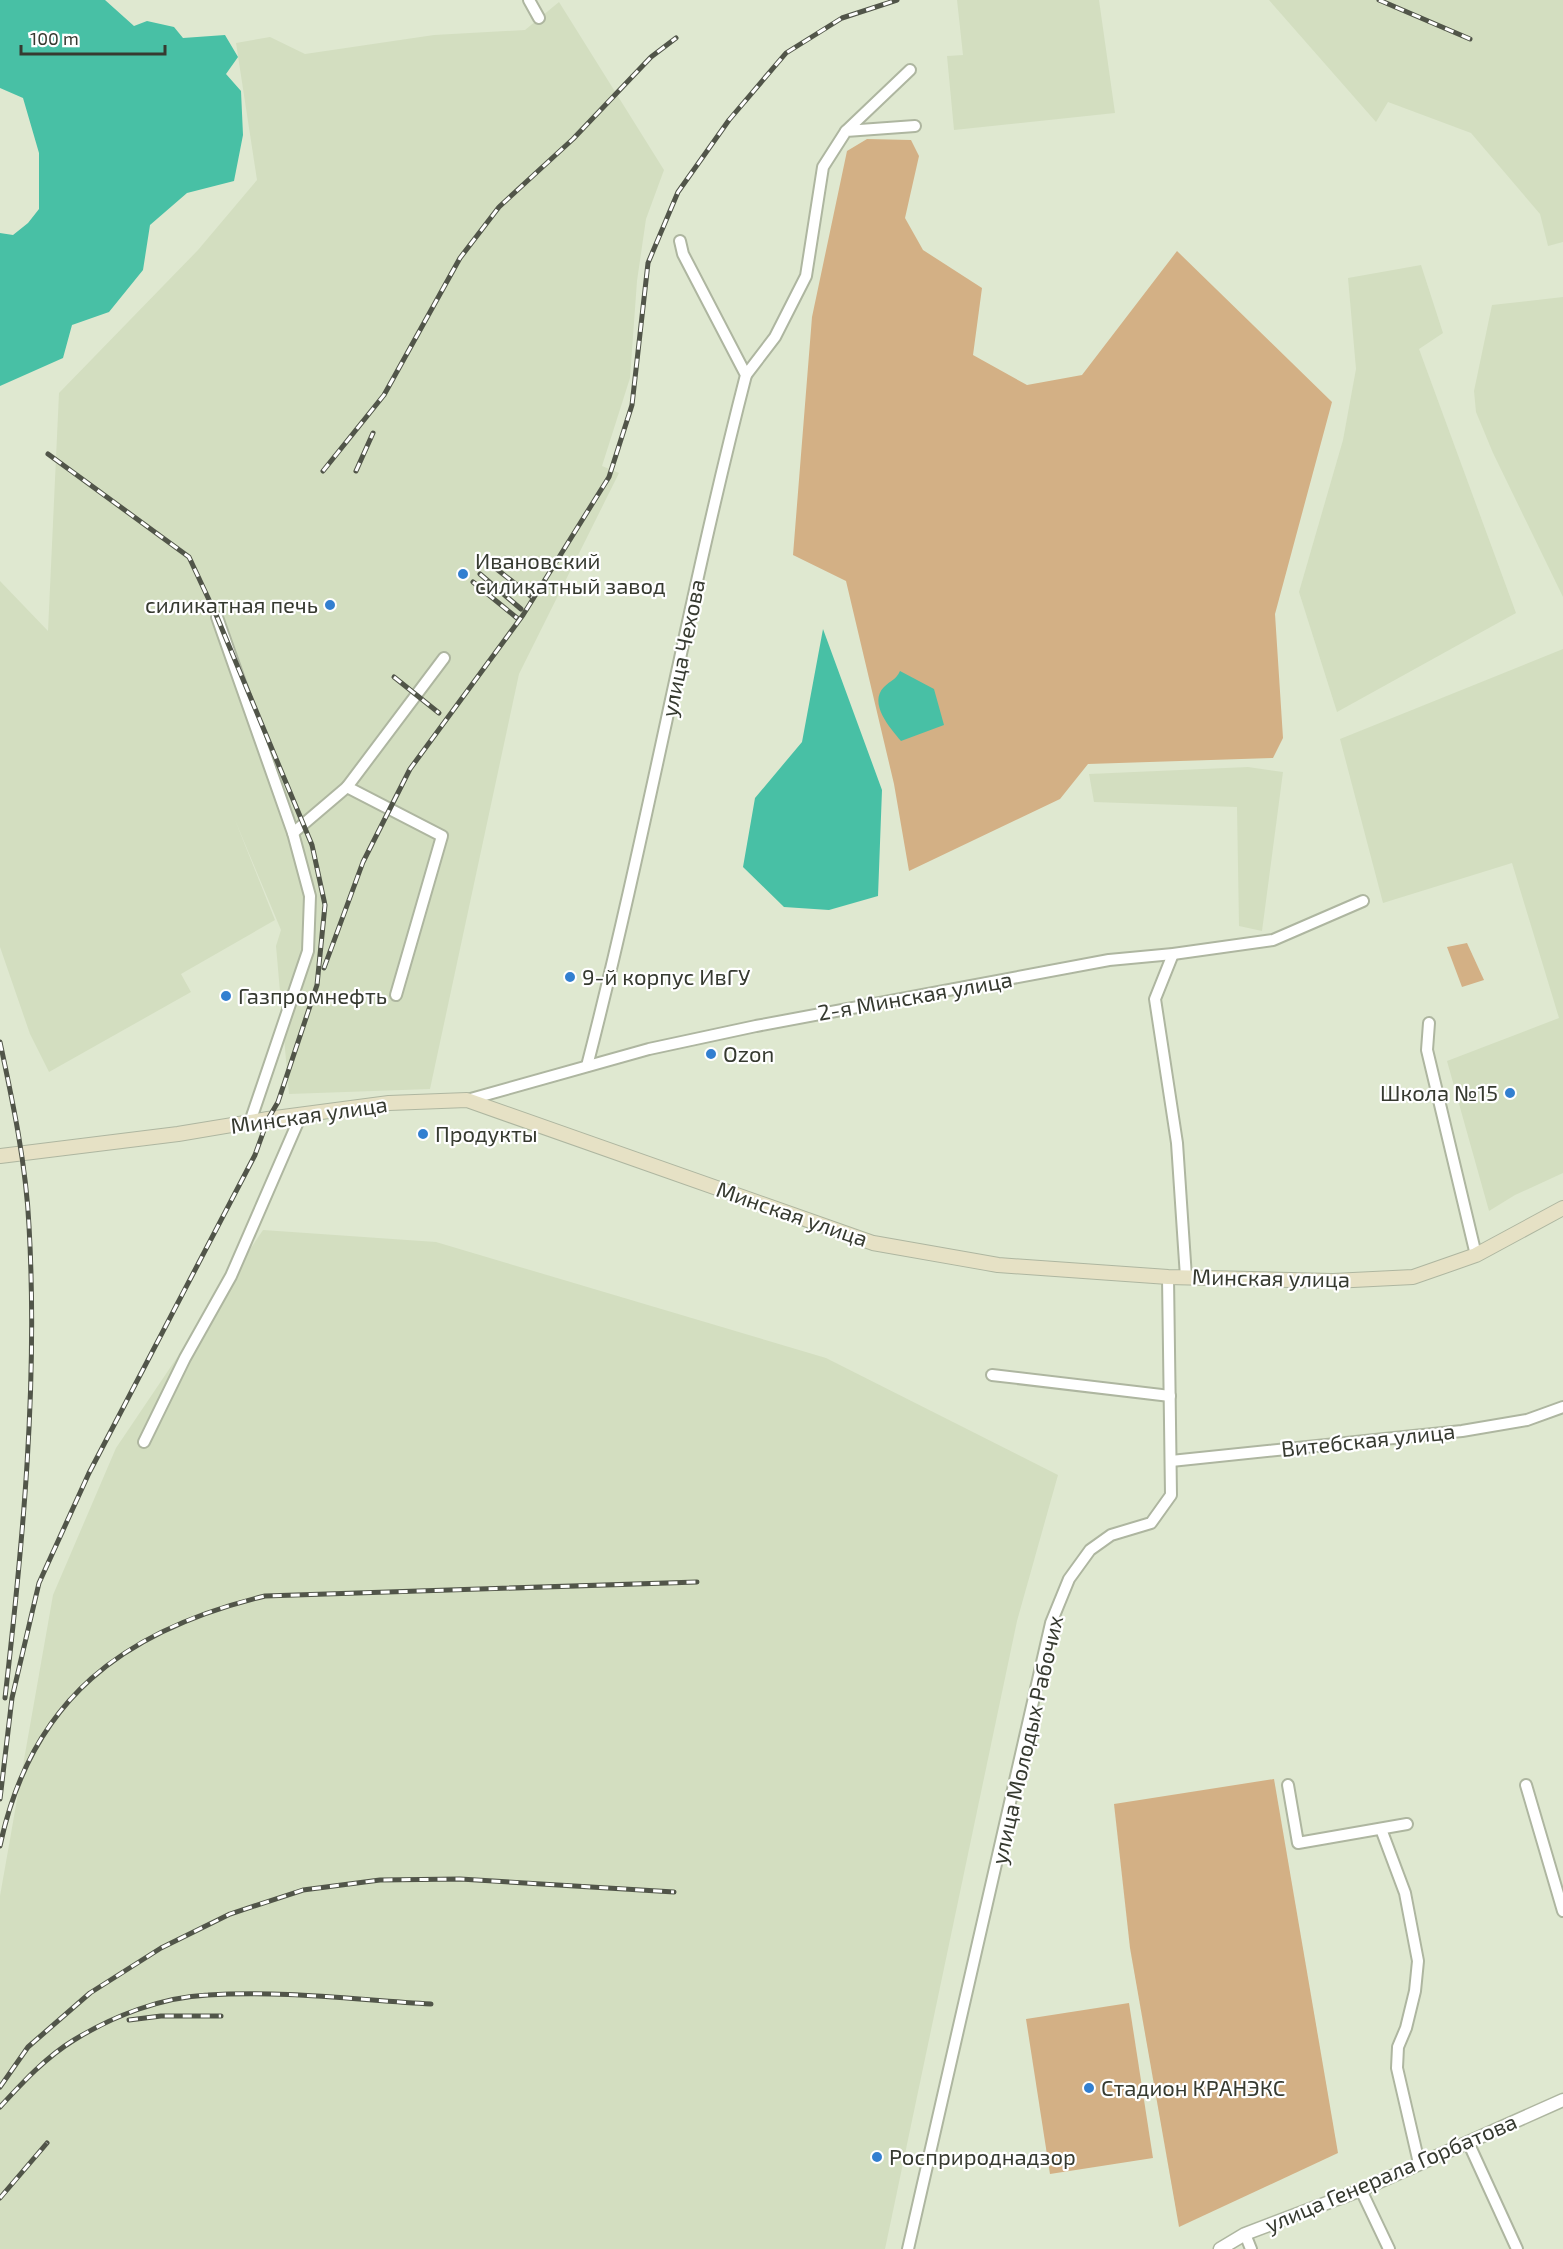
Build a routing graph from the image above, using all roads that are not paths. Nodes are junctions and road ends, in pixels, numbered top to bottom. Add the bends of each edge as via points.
1 (529, 0) edge
2 (539, 18) dead end
3 (910, 70) dead end
4 (915, 126) dead end
5 (846, 131) junction
6 (680, 241) dead end
7 (746, 375) junction
8 (217, 616) dead end
9 (444, 658) dead end
10 (347, 787) junction
11 (293, 833) junction
12 (1363, 901) dead end
13 (1173, 954) junction
14 (396, 995) dead end
15 (1429, 1023) dead end
16 (587, 1066) junction
17 (467, 1100) junction
18 (301, 1115) junction
19 (250, 1122) junction
20 (0, 1156) edge
21 (1563, 1208) edge
22 (1476, 1255) junction
23 (1168, 1277) junction
24 (1186, 1277) junction
25 (992, 1375) dead end
26 (1170, 1396) junction
27 (1563, 1407) edge
28 (144, 1442) dead end
29 (1171, 1461) junction
30 (1288, 1785) dead end
31 (1526, 1785) dead end
32 (1407, 1824) dead end
33 (1381, 1829) junction
34 (1563, 1911) edge
35 (1563, 2100) edge
36 (1468, 2142) junction
37 (1419, 2163) junction
38 (1361, 2190) junction
39 (1245, 2234) junction
40 (908, 2249) edge
41 (1220, 2249) edge
42 (1251, 2249) edge
43 (1389, 2249) edge
44 (1517, 2249) edge

1 - 2 street
3 - 5 street
4 - 5 street
5 - 7 street via 823,167 806,276 775,337
6 - 7 street via 683,254
7 - 16 street, улица Чехова via 723,464 622,930
8 - 11 street
9 - 10 street
10 - 11 street
10 - 14 street via 442,836
11 - 19 street via 310,896 308,951
12 - 13 street, 2-я Минская улица via 1273,940
13 - 16 street, 2-я Минская улица via 1109,960 756,1026
13 - 24 street via 1155,999 1177,1143
15 - 22 street via 1427,1050
16 - 17 street, 2-я Минская улица
17 - 18 main road, Минская улица via 398,1102
17 - 23 main road, Минская улица via 873,1243 998,1265
18 - 19 main road, Минская улица
18 - 28 street via 231,1276
19 - 20 main road, Минская улица
21 - 22 main road, Минская улица
22 - 24 main road, Минская улица via 1413,1277 1333,1281
23 - 24 main road, Минская улица
23 - 26 street, улица Молодых Рабочих
25 - 26 street
26 - 29 street, улица Молодых Рабочих
27 - 29 street, Витебская улица via 1527,1420 1462,1431
29 - 40 street, улица Молодых Рабочих via 1171,1495 1150,1523 1111,1535 1090,1550 1070,1579 1051,1623
30 - 33 street via 1298,1843
31 - 34 street
32 - 33 street
33 - 37 street via 1405,1893 1418,1961 1415,1992 1398,2047 1397,2068
35 - 36 street, улица Генерала Горбатова
36 - 37 street, улица Генерала Горбатова
36 - 44 street
37 - 38 street, улица Генерала Горбатова
38 - 39 street, улица Генерала Горбатова
38 - 43 street
39 - 41 street, улица Генерала Горбатова
39 - 42 street

